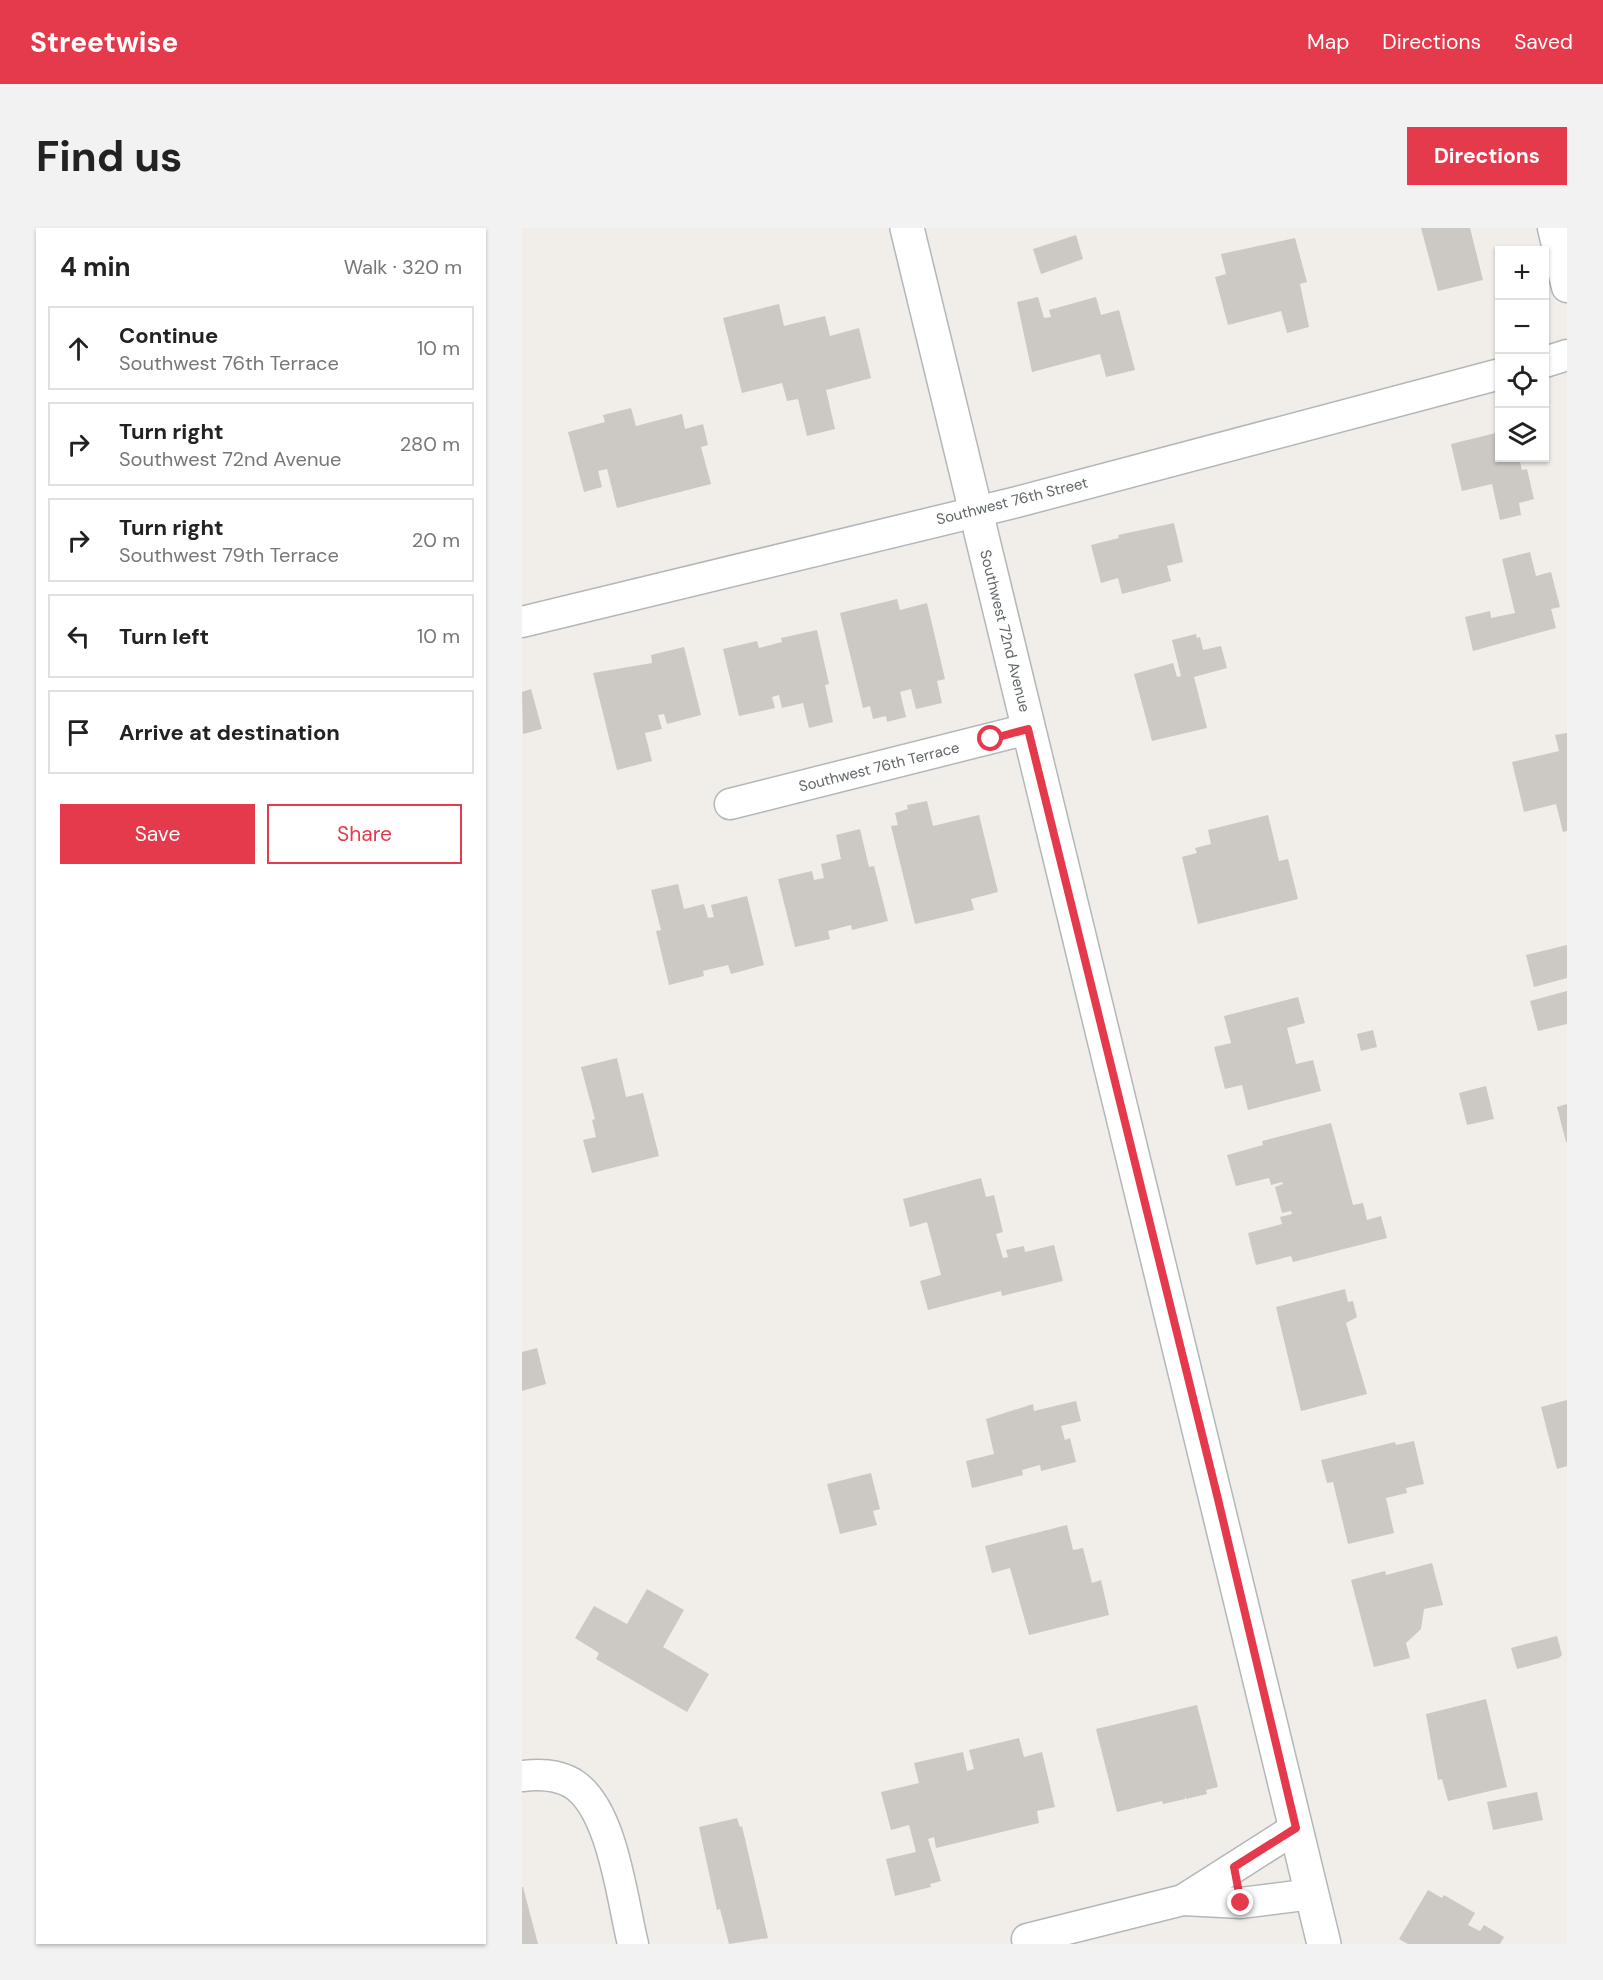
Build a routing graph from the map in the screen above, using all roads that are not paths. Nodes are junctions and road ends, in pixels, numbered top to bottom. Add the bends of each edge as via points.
1 (907, 228) edge
2 (1553, 228) edge
3 (1567, 287) edge
4 (1567, 355) edge
5 (1549, 361) edge
6 (1495, 375) edge
7 (975, 510) junction
8 (522, 622) edge
9 (1028, 729) junction
10 (730, 804) dead end
11 (522, 1776) edge
12 (1296, 1828) junction
13 (1234, 1867) junction
14 (1312, 1894) junction
15 (1183, 1900) junction
16 (1241, 1903) junction
17 (1028, 1938) dead end
18 (633, 1944) edge
19 (1324, 1944) edge

1 - 7 street, Southwest 72nd Avenue
2 - 3 street
4 - 5 street
6 - 7 street, Southwest 76th Street
7 - 8 street, Southwest 76th Street
7 - 9 street, Southwest 72nd Avenue
9 - 10 street, Southwest 76th Terrace
9 - 12 street, Southwest 72nd Avenue
11 - 18 street via 562,1778 580,1790 601,1819
12 - 13 street
12 - 14 street, Southwest 72nd Avenue
13 - 15 street
13 - 16 street
14 - 16 street
14 - 19 street, Southwest 72nd Avenue
15 - 16 street
15 - 17 street

